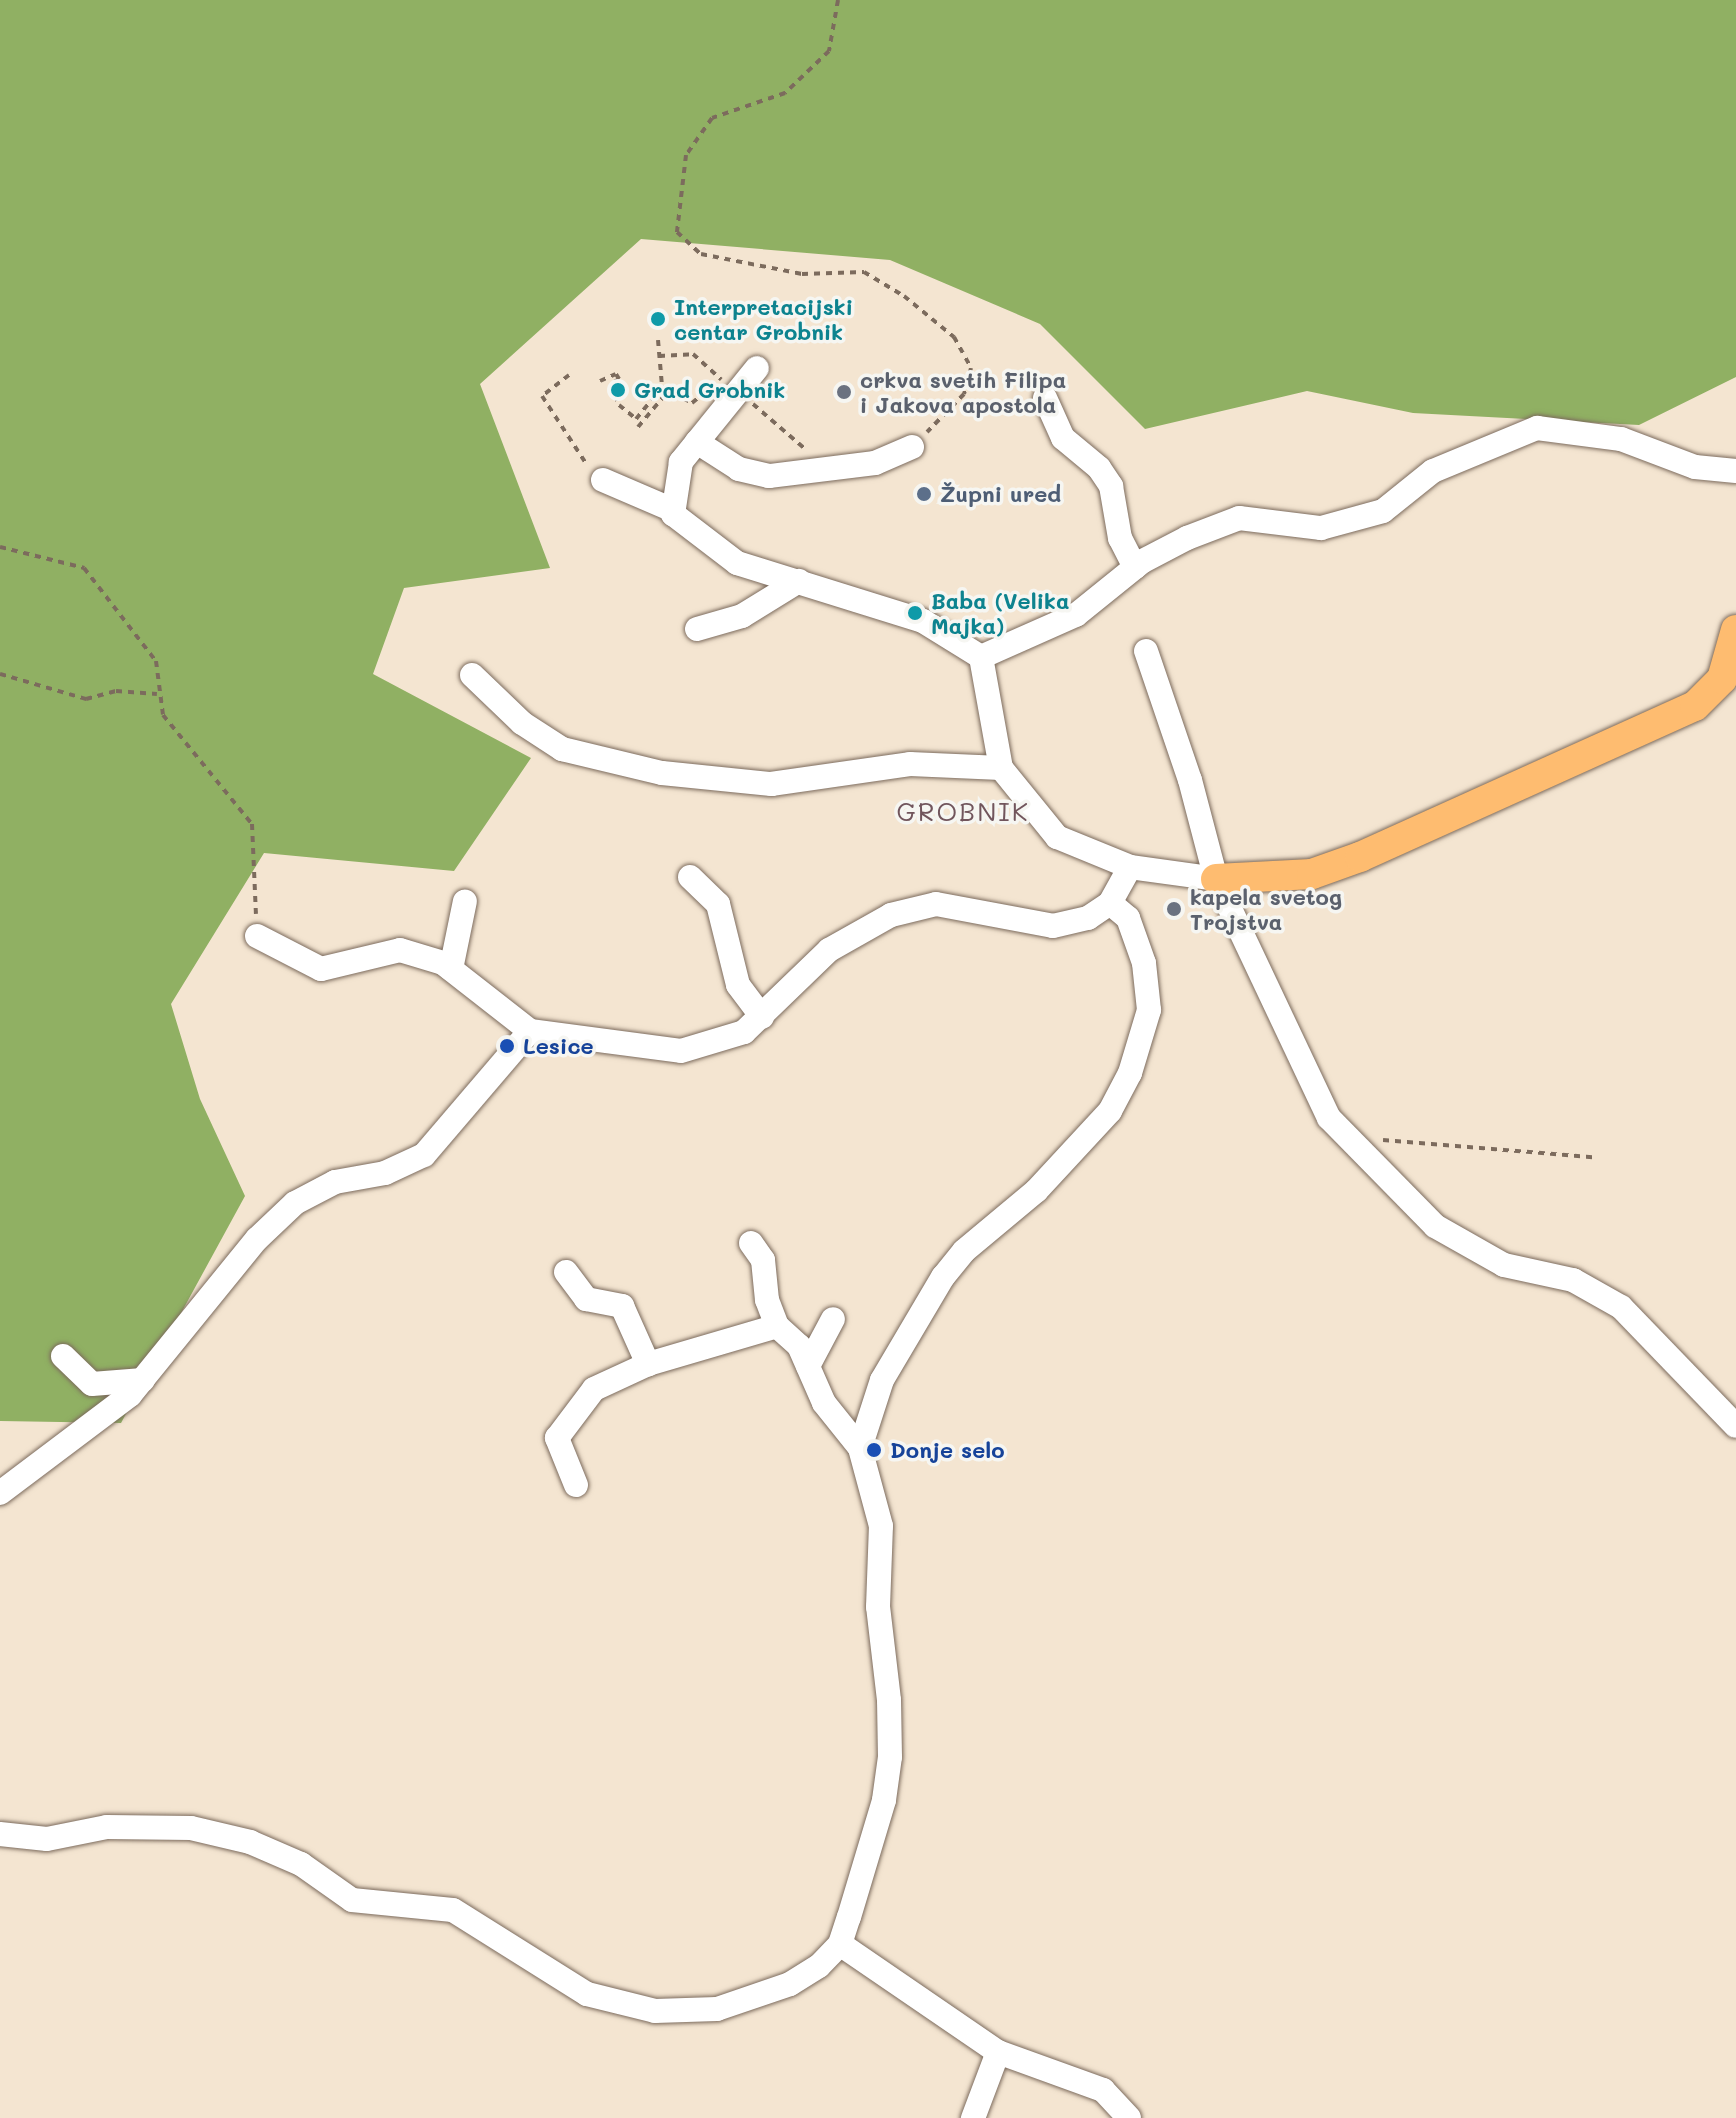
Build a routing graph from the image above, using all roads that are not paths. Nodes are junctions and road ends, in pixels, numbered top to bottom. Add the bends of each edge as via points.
1 (757, 368) dead end
2 (1045, 398) dead end
3 (697, 442) junction
4 (912, 447) road end
5 (1736, 471) edge
6 (603, 480) road end
7 (673, 510) junction
8 (1135, 567) junction
9 (799, 581) junction
10 (697, 629) dead end
11 (1736, 630) edge
12 (1146, 651) dead end
13 (981, 657) junction
14 (472, 675) dead end
15 (1001, 768) junction
16 (1130, 867) junction
17 (690, 877) dead end
18 (1216, 879) junction
19 (465, 901) dead end
20 (1110, 903) junction
21 (257, 936) road end
22 (451, 969) junction
23 (762, 1017) junction
24 (530, 1031) junction
25 (751, 1243) dead end
26 (566, 1272) dead end
27 (833, 1319) dead end
28 (777, 1326) junction
29 (63, 1356) dead end
30 (648, 1364) junction
31 (808, 1366) junction
32 (143, 1380) junction
33 (1736, 1426) edge
34 (860, 1448) junction
35 (576, 1485) dead end
36 (0, 1493) edge
37 (0, 1834) edge
38 (840, 1944) junction
39 (998, 2052) junction
40 (973, 2118) edge
41 (1129, 2118) edge

1 - 3 street via 729,385
2 - 8 street via 1063,438 1099,468 1111,486 1120,538
3 - 4 street via 739,469 769,476 875,463
3 - 7 street via 681,462
5 - 8 street via 1695,467 1621,439 1537,428 1433,471 1383,511 1321,528 1239,518
6 - 7 street
7 - 9 street via 737,563
8 - 13 street via 1076,615
9 - 10 street via 742,616
9 - 13 street via 923,621
11 - 18 main road via 1722,679 1695,706 1360,857 1312,874
12 - 18 street via 1190,780
13 - 15 street
14 - 15 street via 522,723 562,749 662,773 771,784 910,764
15 - 16 street via 1057,837
16 - 18 street
16 - 20 street
17 - 23 street via 718,904 738,985
18 - 33 street via 1329,1118 1347,1138 1435,1226 1504,1265 1573,1280 1621,1307
19 - 22 street
20 - 23 street via 1088,918 1053,926 936,904 891,915 829,950
20 - 34 street via 1128,918 1144,963 1149,1010 1130,1073 1100,1123 943,1277 882,1380
21 - 22 street via 321,969 400,950
22 - 24 street
23 - 24 street via 744,1032 681,1051
24 - 32 street via 424,1155 385,1173 335,1182 295,1203 257,1239
25 - 28 street via 763,1260 767,1300
26 - 30 street via 586,1299 622,1306
27 - 31 street
28 - 30 street
28 - 31 street via 799,1346
29 - 32 street via 92,1384
30 - 35 street via 594,1389 557,1438
31 - 34 street via 824,1403
32 - 36 street
34 - 38 street via 881,1526 878,1607 890,1757 884,1800
37 - 38 street via 47,1839 107,1827 191,1828 250,1842 301,1864 352,1900 453,1910 587,1994 655,2011 717,2009 790,1984 819,1966
38 - 39 street
39 - 40 street
39 - 41 street via 1103,2090

